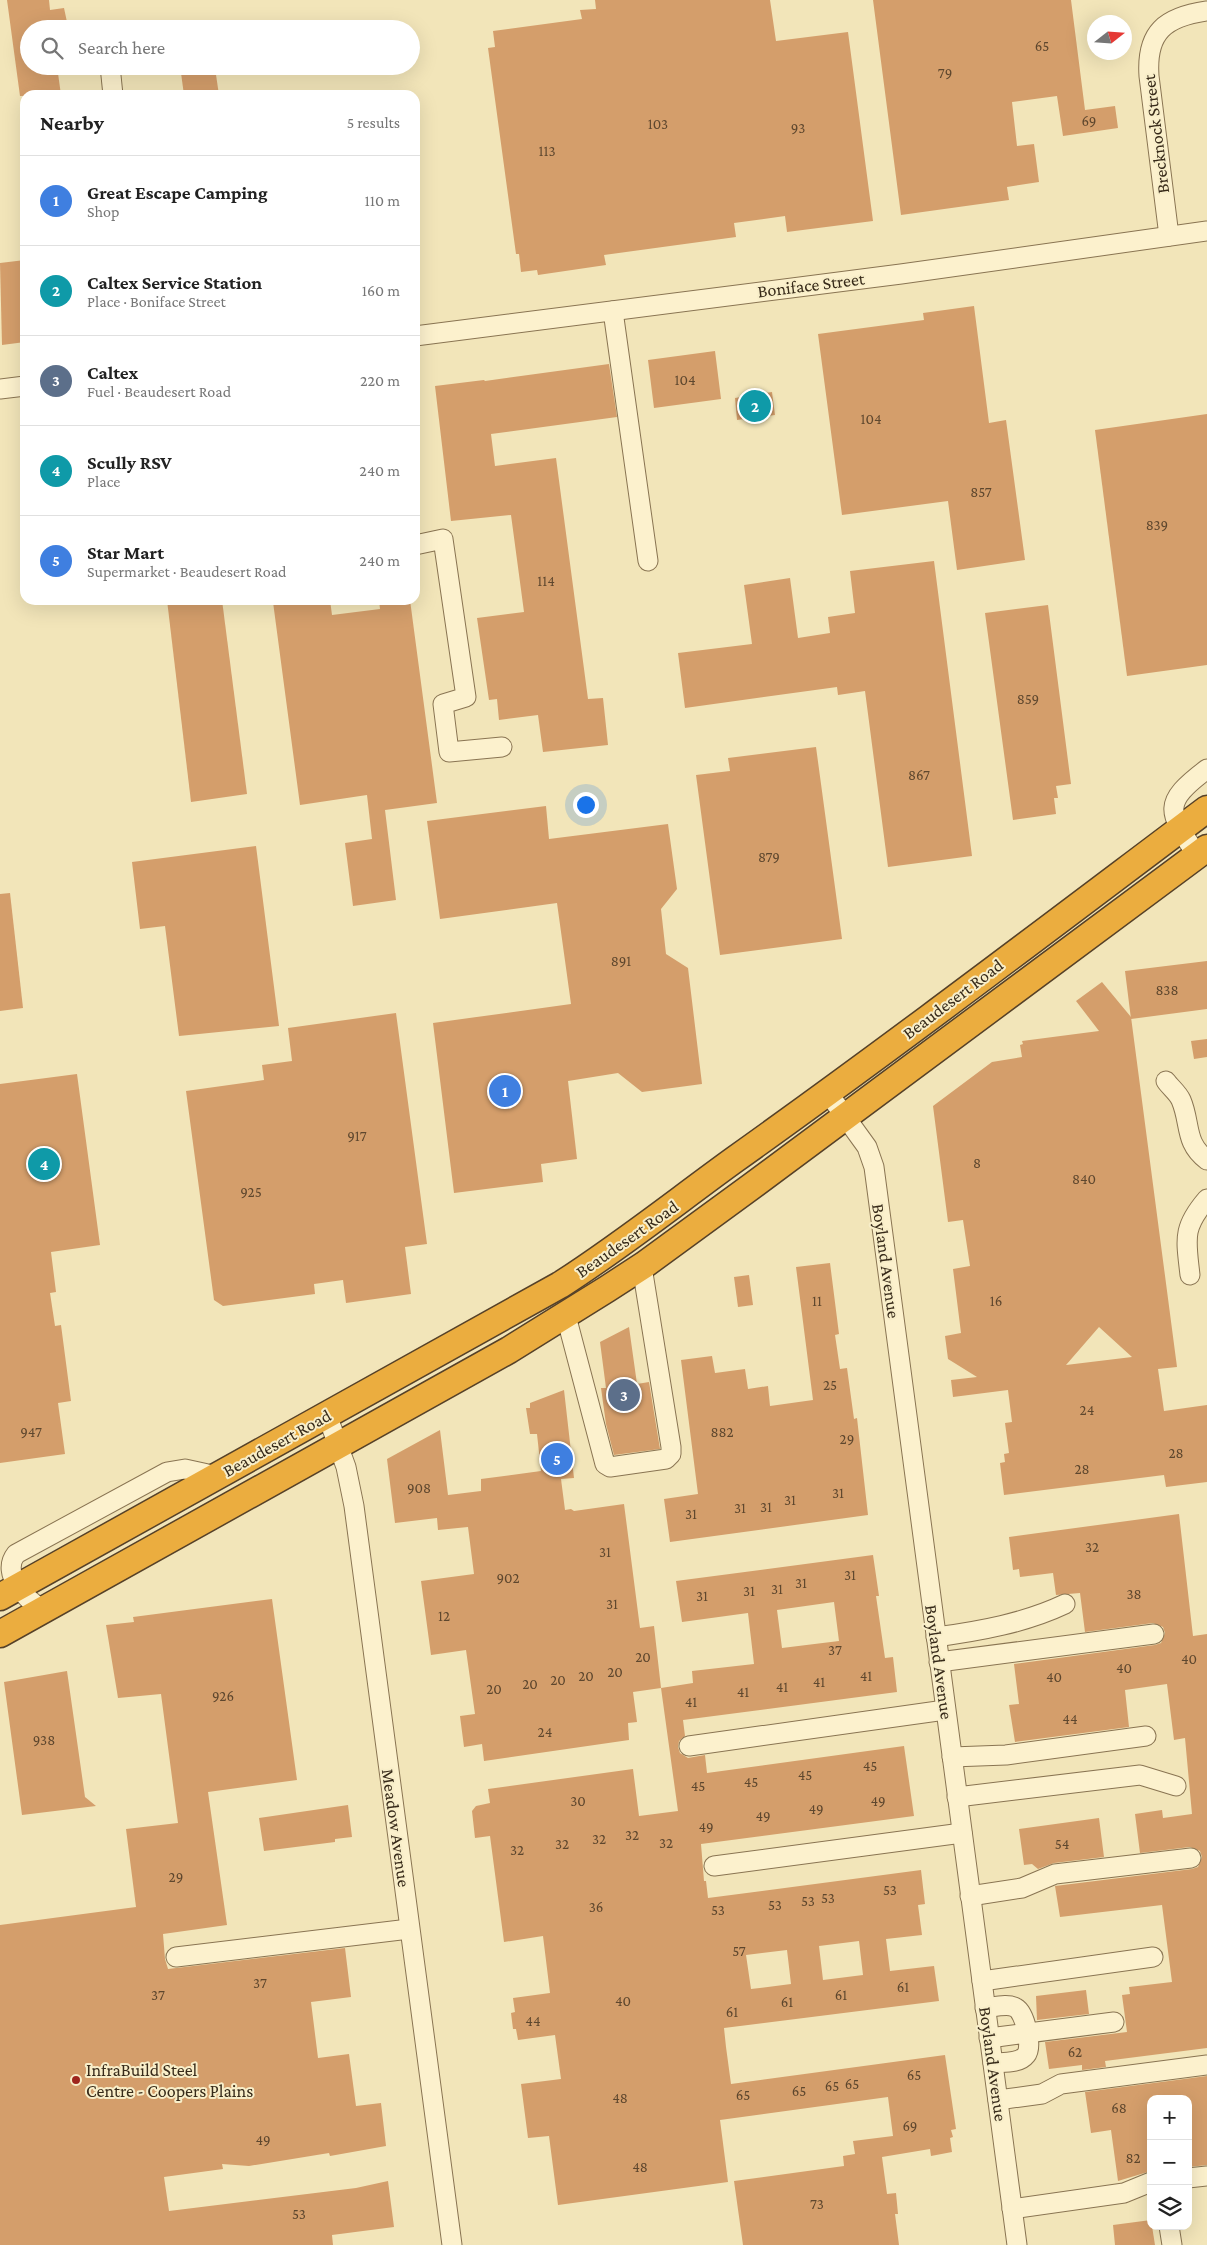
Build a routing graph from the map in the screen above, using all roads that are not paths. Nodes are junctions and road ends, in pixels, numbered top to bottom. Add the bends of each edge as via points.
1 (1207, 11) edge
2 (111, 75) edge
3 (112, 90) edge
4 (1207, 231) edge
5 (1169, 236) junction
6 (613, 311) junction
7 (420, 335) edge
8 (20, 387) edge
9 (0, 389) edge
10 (420, 544) edge
11 (648, 562) dead end
12 (502, 747) dead end
13 (1207, 769) edge
14 (1207, 809) edge
15 (1180, 830) junction
16 (1202, 851) edge
17 (1166, 1081) dead end
18 (828, 1093) junction
19 (846, 1117) junction
20 (1207, 1160) edge
21 (1207, 1198) edge
22 (642, 1267) junction
23 (1190, 1275) dead end
24 (566, 1316) junction
25 (327, 1415) junction
26 (338, 1445) junction
27 (9, 1592) edge
28 (1065, 1604) dead end
29 (43, 1610) junction
30 (0, 1634) edge
31 (1154, 1634) dead end
32 (936, 1637) junction
33 (939, 1662) junction
34 (946, 1710) junction
35 (1146, 1736) dead end
36 (689, 1746) dead end
37 (952, 1757) junction
38 (1176, 1786) dead end
39 (957, 1797) junction
40 (962, 1833) junction
41 (1190, 1858) dead end
42 (714, 1866) dead end
43 (970, 1896) junction
44 (409, 1929) junction
45 (176, 1957) dead end
46 (1153, 1957) dead end
47 (982, 1981) junction
48 (985, 2008) junction
49 (1114, 2022) dead end
50 (1027, 2033) junction
51 (989, 2038) junction
52 (993, 2063) junction
53 (1207, 2065) edge
54 (998, 2100) junction
55 (1207, 2176) edge
56 (1192, 2178) edge
57 (1147, 2184) edge
58 (1012, 2209) junction
59 (1170, 2230) edge
60 (452, 2245) edge
61 (1017, 2245) edge
62 (1172, 2245) edge

1 - 5 street, Brecknock Street via 1174,20 1157,33 1149,52 1148,76
2 - 3 street
4 - 5 street, Boniface Street
5 - 6 street, Boniface Street
6 - 7 street, Boniface Street
6 - 11 street
8 - 9 street
10 - 12 street via 443,540 466,697 443,704 449,752
13 - 15 street via 1176,797 1173,813
14 - 15 highway, Beaudesert Road
15 - 16 street
15 - 18 highway, Beaudesert Road
16 - 19 highway, Beaudesert Road
17 - 20 street via 1180,1098 1188,1135 1198,1154
18 - 19 street, Boyland Avenue
18 - 25 highway, Beaudesert Road via 589,1267
19 - 22 highway, Beaudesert Road
19 - 32 street, Boyland Avenue via 867,1147 874,1167
21 - 23 street via 1186,1238
22 - 24 highway, Beaudesert Road
22 - 24 street via 671,1447 671,1454 666,1459 610,1467 605,1464
24 - 26 highway, Beaudesert Road
25 - 26 street, Meadow Avenue
25 - 27 highway, Beaudesert Road
26 - 29 highway, Beaudesert Road
26 - 44 street, Meadow Avenue via 354,1506
27 - 29 street
28 - 32 street via 1046,1613 985,1630
29 - 30 highway, Beaudesert Road
31 - 33 street
32 - 33 street, Boyland Avenue
33 - 34 street, Boyland Avenue
34 - 36 street
34 - 37 street, Boyland Avenue
35 - 37 street via 1006,1754
37 - 39 street, Boyland Avenue
38 - 39 street via 1140,1776
39 - 40 street, Boyland Avenue
40 - 42 street
40 - 43 street, Boyland Avenue
41 - 43 street via 1055,1874 1022,1888
43 - 47 street, Boyland Avenue
44 - 45 street
44 - 60 street, Meadow Avenue
46 - 47 street
47 - 48 street, Boyland Avenue
48 - 50 street via 1018,2008 1024,2016
48 - 51 street, Boyland Avenue
49 - 50 street
50 - 51 street
50 - 52 street via 1029,2050 1025,2056 1016,2061
51 - 52 street, Boyland Avenue
52 - 54 street, Boyland Avenue
53 - 54 street via 1061,2084 1042,2094
54 - 58 street, Boyland Avenue
55 - 56 street
57 - 58 street via 1124,2193
58 - 61 street, Boyland Avenue
59 - 62 street

